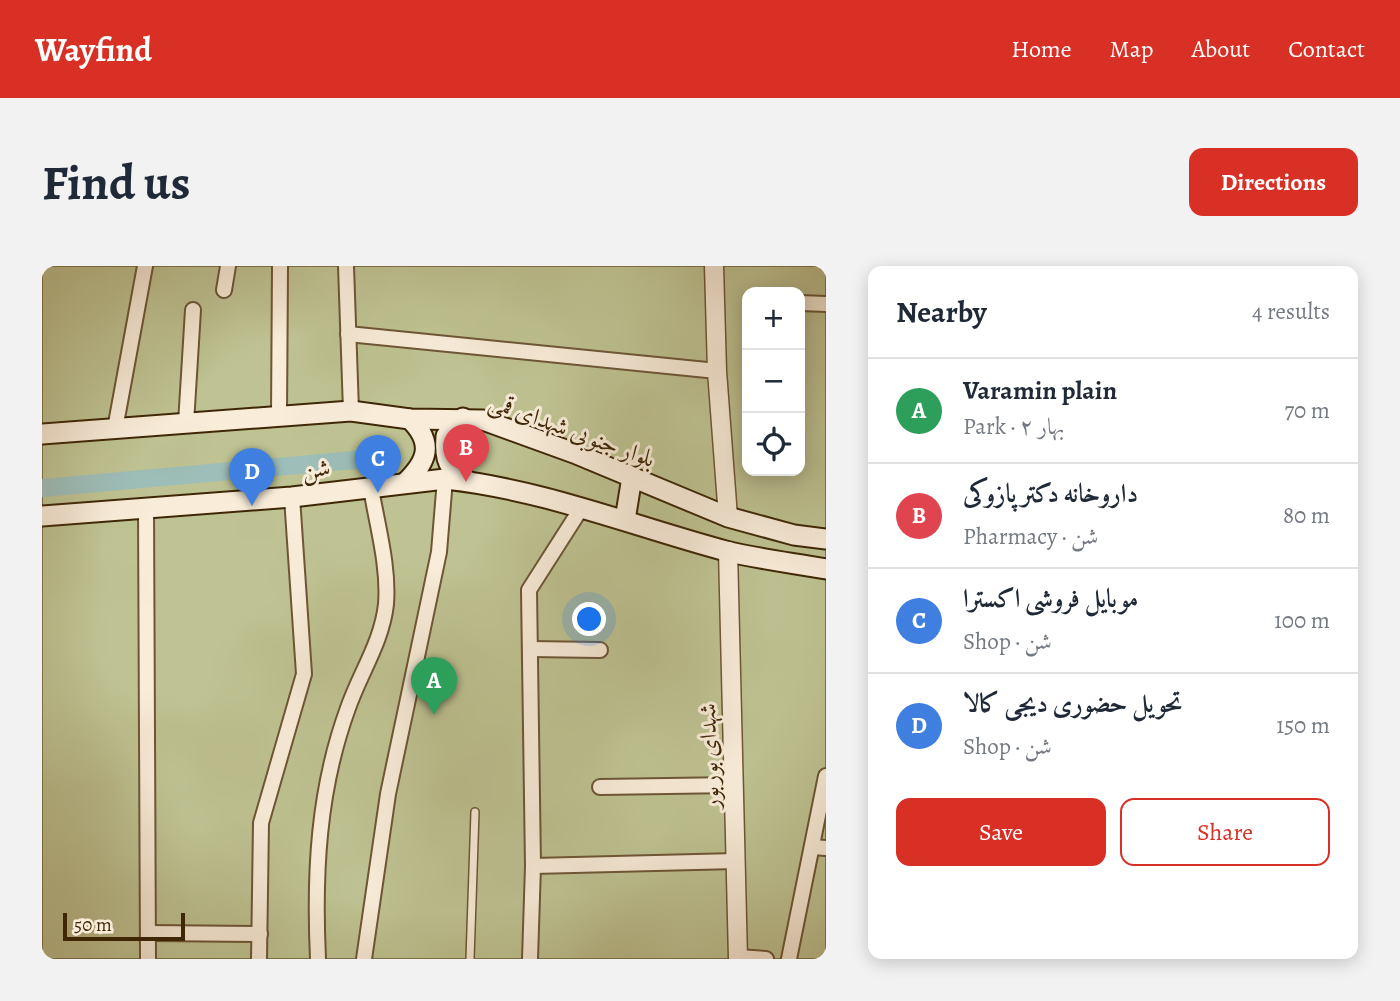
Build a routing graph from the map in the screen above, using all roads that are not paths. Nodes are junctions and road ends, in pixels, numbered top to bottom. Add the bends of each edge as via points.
1 (145, 266) edge
2 (228, 266) edge
3 (280, 266) edge
4 (346, 266) edge
5 (714, 266) edge
6 (224, 290) dead end
7 (805, 303) edge
8 (826, 303) edge
9 (193, 310) dead end
10 (348, 334) junction
11 (717, 371) junction
12 (351, 411) junction
13 (279, 416) junction
14 (463, 418) junction
15 (410, 419) junction
16 (186, 423) junction
17 (115, 429) junction
18 (42, 434) edge
19 (632, 477) junction
20 (445, 479) junction
21 (469, 481) junction
22 (405, 483) junction
23 (371, 488) junction
24 (292, 497) junction
25 (146, 508) junction
26 (582, 508) junction
27 (42, 516) edge
28 (728, 517) junction
29 (625, 520) junction
30 (826, 539) edge
31 (728, 551) junction
32 (826, 569) edge
33 (530, 649) junction
34 (600, 650) dead end
35 (826, 776) edge
36 (735, 785) junction
37 (600, 787) dead end
38 (475, 812) dead end
39 (819, 848) edge
40 (737, 861) junction
41 (533, 866) junction
42 (148, 933) junction
43 (260, 934) junction
44 (738, 958) edge
45 (148, 959) edge
46 (259, 959) edge
47 (318, 959) edge
48 (364, 959) edge
49 (470, 959) edge
50 (530, 959) edge
51 (766, 959) edge
52 (789, 959) edge

1 - 17 street
2 - 6 street
3 - 13 street
4 - 10 street
5 - 11 street
7 - 8 street
9 - 16 street
10 - 11 street
10 - 12 street
11 - 28 street
12 - 13 main road, بلوار جنوبی شهدای قمی
12 - 15 main road, بلوار جنوبی شهدای قمی
13 - 16 main road, بلوار جنوبی شهدای قمی
14 - 15 main road, بلوار جنوبی شهدای قمی
14 - 19 main road, بلوار جنوبی شهدای قمی via 483,420
14 - 21 main road via 446,436 445,457 449,467
15 - 22 main road via 426,442 421,465
16 - 17 main road, بلوار جنوبی شهدای قمی
17 - 18 main road, بلوار جنوبی شهدای قمی
19 - 28 main road, بلوار جنوبی شهدای قمی
19 - 29 main road
20 - 21 main road, شن
20 - 22 main road, شن
20 - 48 street via 439,552 388,794
21 - 26 main road
22 - 23 main road, شن
23 - 24 main road, شن
23 - 47 street via 386,602 380,633 348,707 330,764 321,811 315,878
24 - 25 main road, شن
24 - 43 street via 304,674 261,823
25 - 27 main road, شن
25 - 42 street
26 - 29 main road
26 - 33 street via 529,590
28 - 30 main road, بلوار جنوبی شهدای قمی
29 - 31 main road
31 - 32 main road
31 - 36 street, شهدای بوربور
33 - 34 street
33 - 41 street
35 - 39 street
36 - 37 street
36 - 40 street, شهدای بوربور
38 - 49 lane
39 - 52 street
40 - 41 street
40 - 44 street, شهدای بوربور
41 - 50 street
42 - 43 street
42 - 45 street
43 - 46 street
44 - 51 street

